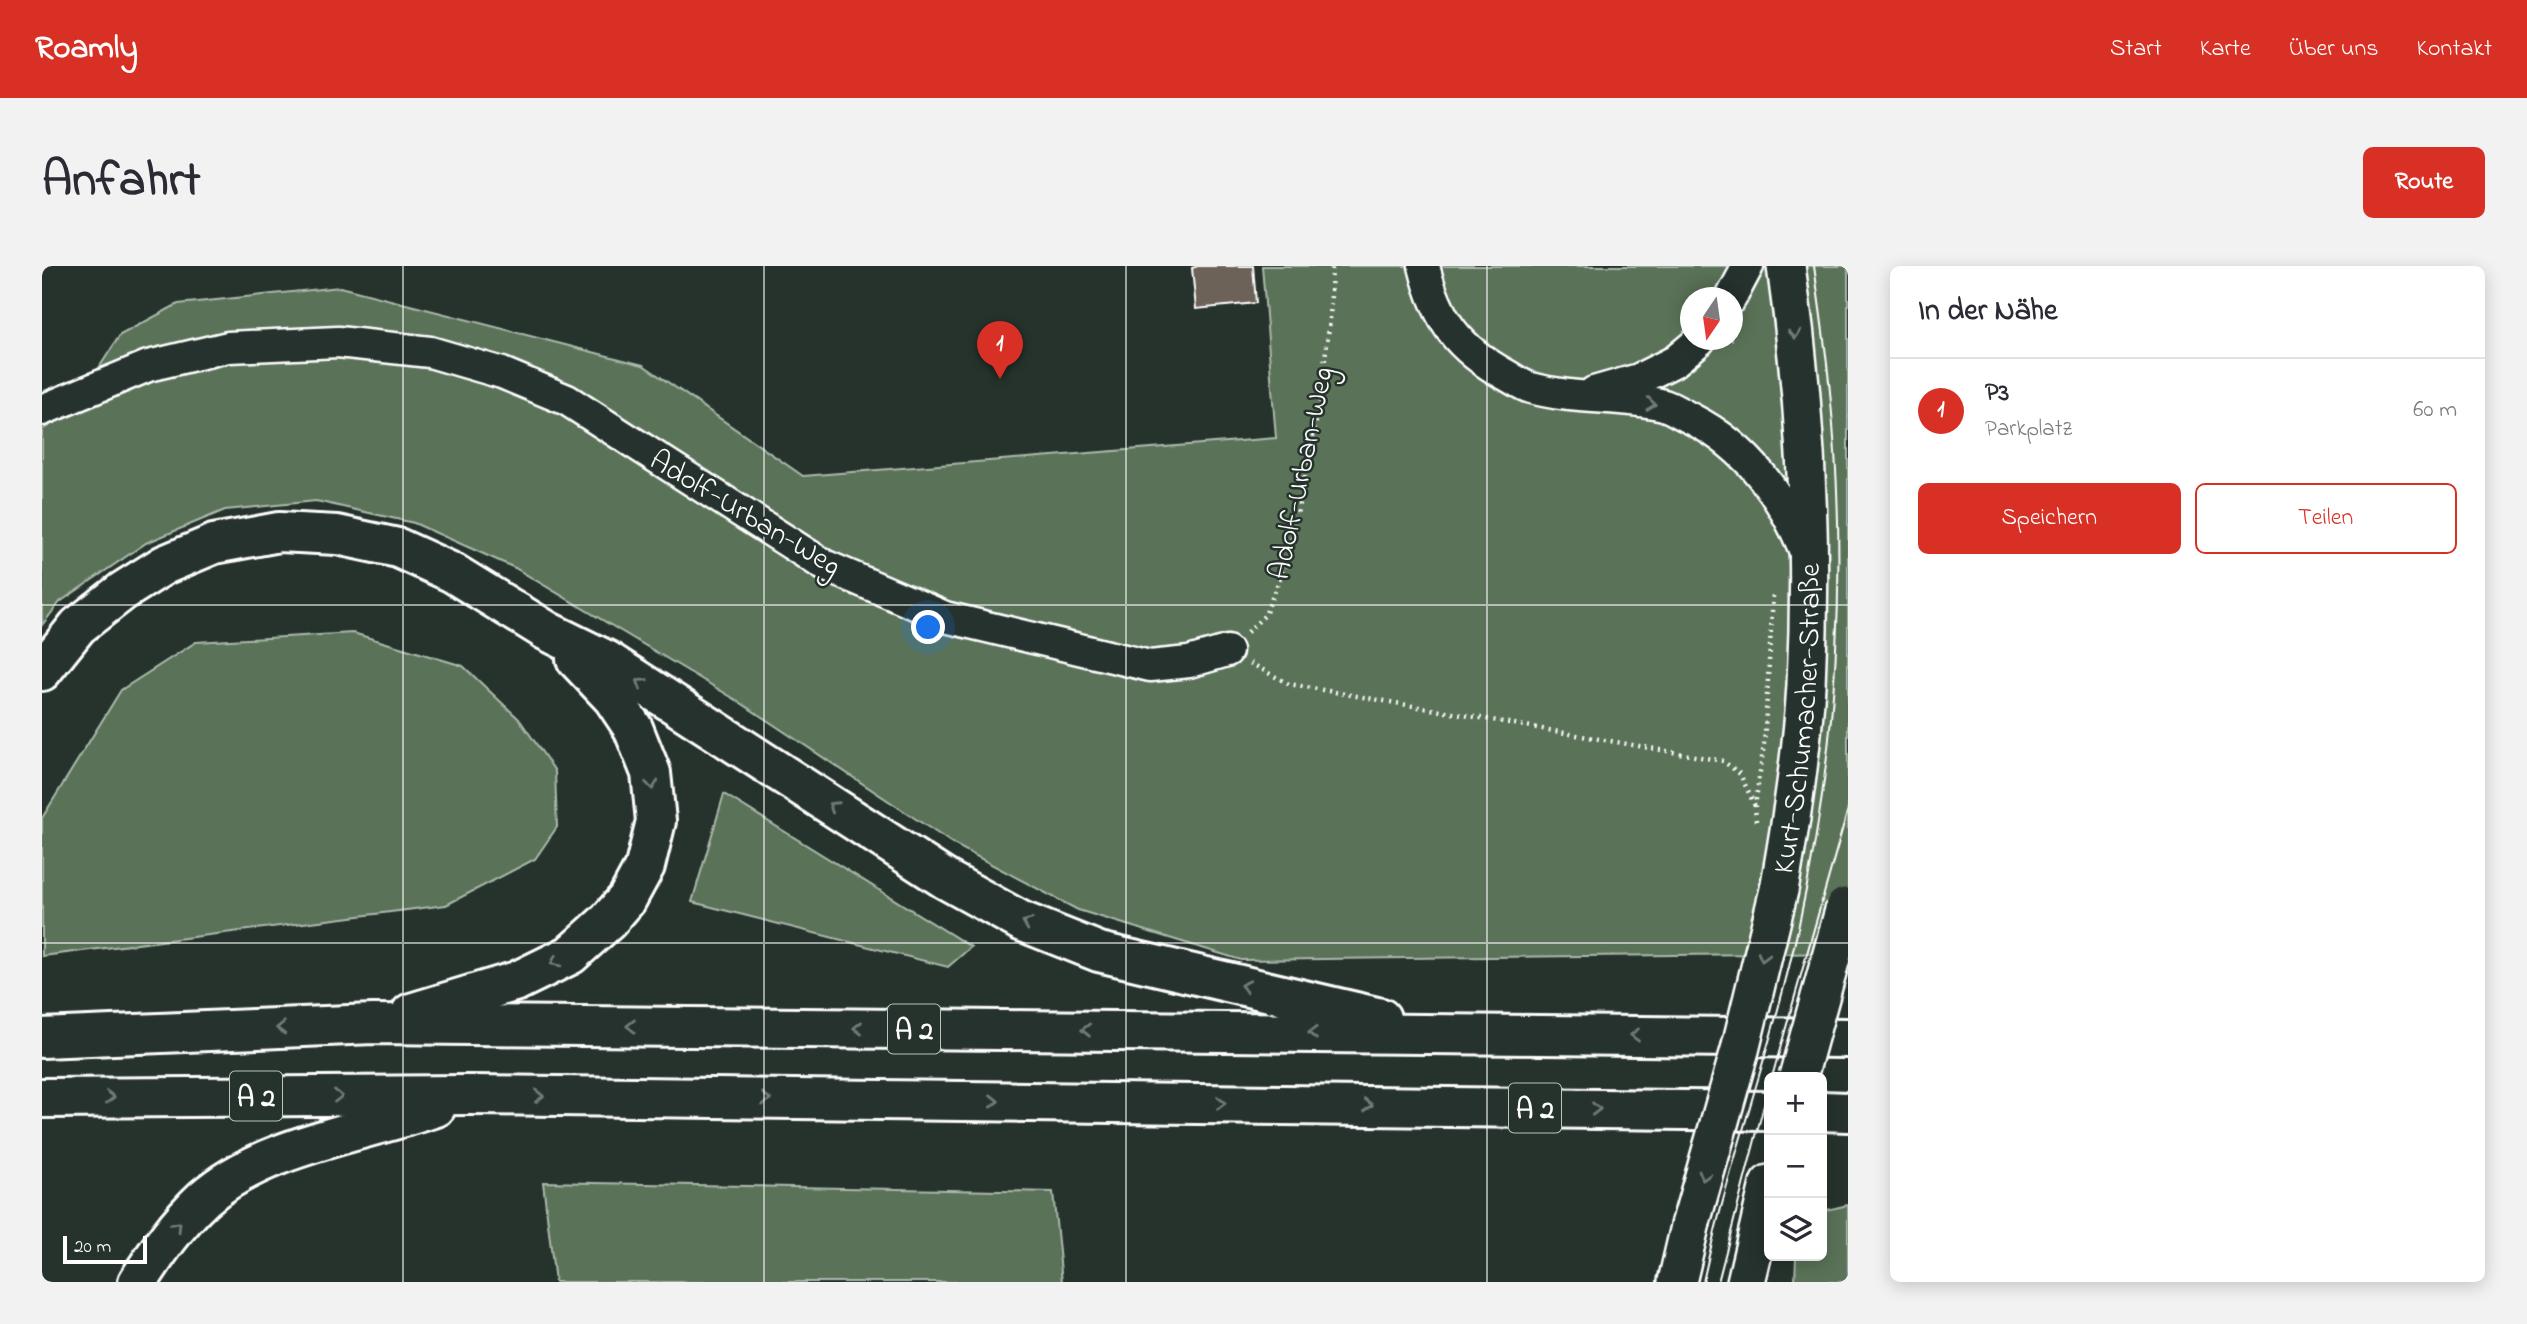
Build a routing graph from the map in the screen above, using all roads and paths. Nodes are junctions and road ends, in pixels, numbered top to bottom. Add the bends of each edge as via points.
1 (1332, 266) edge
2 (1424, 266) edge
3 (1748, 266) edge
4 (1786, 266) edge
5 (1737, 287) edge
6 (1688, 350) edge
7 (1584, 395) junction
8 (42, 410) edge
9 (1809, 560) junction
10 (547, 631) junction
11 (1227, 651) junction
12 (42, 671) edge
13 (1755, 806) dead end
14 (1846, 901) edge
15 (373, 1024) junction
16 (1455, 1035) junction
17 (42, 1038) edge
18 (1848, 1038) edge
19 (1799, 1072) edge
20 (470, 1095) junction
21 (42, 1098) edge
22 (1764, 1111) edge
23 (1827, 1111) edge
24 (1848, 1112) edge
25 (1765, 1198) edge
26 (138, 1282) edge
27 (1678, 1282) edge
28 (1746, 1282) edge

1 - 11 path, Adolf-Urban-Weg via 1318,412 1288,558 1265,615
2 - 7 street via 1430,291 1452,332 1481,361 1530,388
3 - 5 street
4 -> 9 main road, Kurt-Schumacher-Straße via 1806,466
6 - 7 street via 1639,379
7 -> 9 street via 1665,405 1709,428 1746,456 1777,496
8 - 11 street, Adolf-Urban-Weg via 148,366 228,347 338,342 430,352 502,373 567,400 824,565 945,617 1150,666 1189,662
9 -> 27 main road, Kurt-Schumacher-Straße, bridge via 1806,686 1779,890
10 - 12 highway via 453,573 398,548 337,535 279,532 214,544 164,565 78,626
10 -> 15 highway via 614,698 633,728 651,773 656,821 645,866 627,899 570,955 517,981
16 -> 10 highway via 1099,952 1021,921 945,879 606,660
11 - 13 path via 1289,684 1723,761 1740,774
14 - 19 main road, bridge
16 -> 15 highway, A 2
15 -> 17 highway, A 2
18 -> 16 highway, A 2
21 -> 20 highway, A 2
20 -> 22 highway, A 2
26 -> 20 highway via 169,1234 206,1196 251,1167
23 - 24 highway
25 - 28 main road

